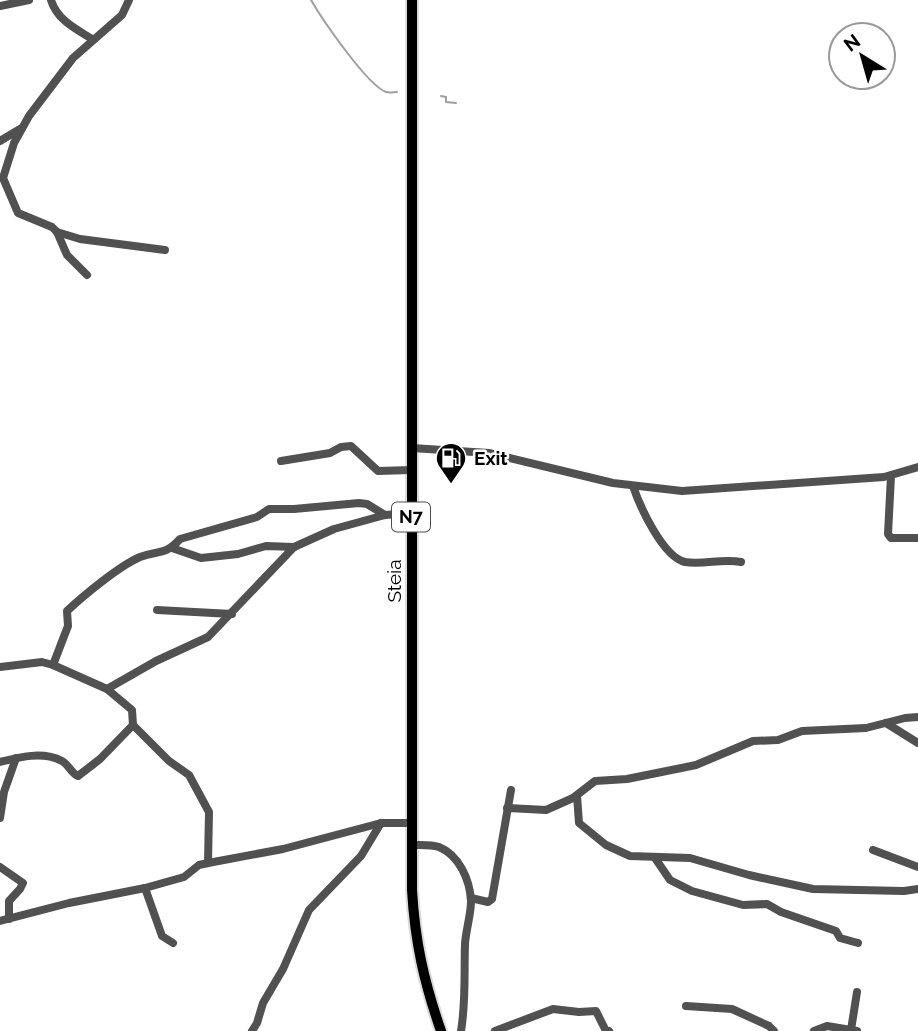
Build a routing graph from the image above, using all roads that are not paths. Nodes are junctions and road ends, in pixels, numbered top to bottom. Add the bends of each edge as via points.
1 (29, 0) edge
2 (51, 0) edge
3 (129, 0) edge
4 (412, 0) edge
5 (0, 6) edge
6 (92, 39) junction
7 (20, 130) junction
8 (0, 141) edge
9 (57, 232) junction
10 (164, 250) dead end
11 (87, 275) dead end
12 (412, 447) junction
13 (281, 461) dead end
14 (918, 467) edge
15 (411, 470) junction
16 (891, 476) junction
17 (634, 486) junction
18 (411, 513) junction
19 (385, 515) junction
20 (918, 538) edge
21 (294, 547) junction
22 (172, 548) junction
23 (741, 562) dead end
24 (157, 610) dead end
25 (232, 614) junction
26 (53, 665) junction
27 (0, 667) edge
28 (107, 689) junction
29 (918, 717) edge
30 (886, 723) junction
31 (133, 725) junction
32 (918, 743) edge
33 (16, 758) junction
34 (0, 762) edge
35 (510, 790) dead end
36 (577, 796) junction
37 (507, 808) junction
38 (0, 818) edge
39 (381, 823) junction
40 (411, 823) junction
41 (411, 845) junction
42 (873, 850) dead end
43 (655, 858) junction
44 (208, 863) junction
45 (0, 867) edge
46 (918, 867) edge
47 (145, 888) junction
48 (918, 889) edge
49 (471, 898) junction
50 (9, 919) junction
51 (0, 921) edge
52 (173, 943) dead end
53 (858, 943) dead end
54 (857, 992) dead end
55 (686, 1006) dead end
56 (854, 1030) edge
57 (252, 1031) edge
58 (441, 1031) edge
59 (461, 1031) edge
60 (498, 1031) edge
61 (609, 1031) edge
62 (774, 1031) edge
63 (814, 1031) edge

1 - 5 street
2 - 6 street via 62,19
3 - 6 street via 122,15
4 - 12 main road, Steia / N7
6 - 7 street via 62,71
7 - 8 street
7 - 9 street via 3,178 8,192 21,215 46,222
9 - 10 street
9 - 11 street via 67,255
12 - 15 main road, Steia / N7
12 - 17 street via 489,453
13 - 15 street via 351,446 378,471
14 - 16 street
15 - 18 main road, Steia / N7
16 - 17 street via 691,491
16 - 20 street via 888,534 891,538
17 - 23 street via 641,509 676,559
18 - 19 street
18 - 40 main road, Steia / N7
19 - 21 street via 334,529
19 - 22 street via 359,503 273,508 180,539
21 - 22 street via 266,546 201,558
21 - 25 street
22 - 26 street via 139,558 83,595 67,611 68,626
24 - 25 street
25 - 28 street via 204,641
26 - 27 street via 38,662
26 - 28 street
28 - 31 street via 132,710
29 - 30 street
30 - 32 street
30 - 36 street via 753,741 696,765 595,781
31 - 33 street via 78,776 63,761 50,757
31 - 44 street via 191,777 210,814
33 - 34 street
33 - 38 street
35 - 37 street
36 - 37 street via 545,810
36 - 43 street via 579,823 602,843 622,854
37 - 49 street via 492,899
39 - 40 street
39 - 44 street
39 - 57 street via 361,856 309,910
40 - 41 main road, Steia / N7
41 - 49 street via 433,846 454,857
41 - 58 main road, Steia / N7 via 415,939
42 - 46 street
43 - 48 street via 690,858 813,889
43 - 53 street via 670,880 692,891 743,905 767,904
44 - 47 street via 184,877
45 - 50 street via 23,883 9,901
47 - 50 street
47 - 52 street via 162,936
49 - 59 street
50 - 51 street
54 - 56 street
55 - 62 street via 732,1009
56 - 63 street via 827,1026
60 - 61 street via 556,1009 596,1011

